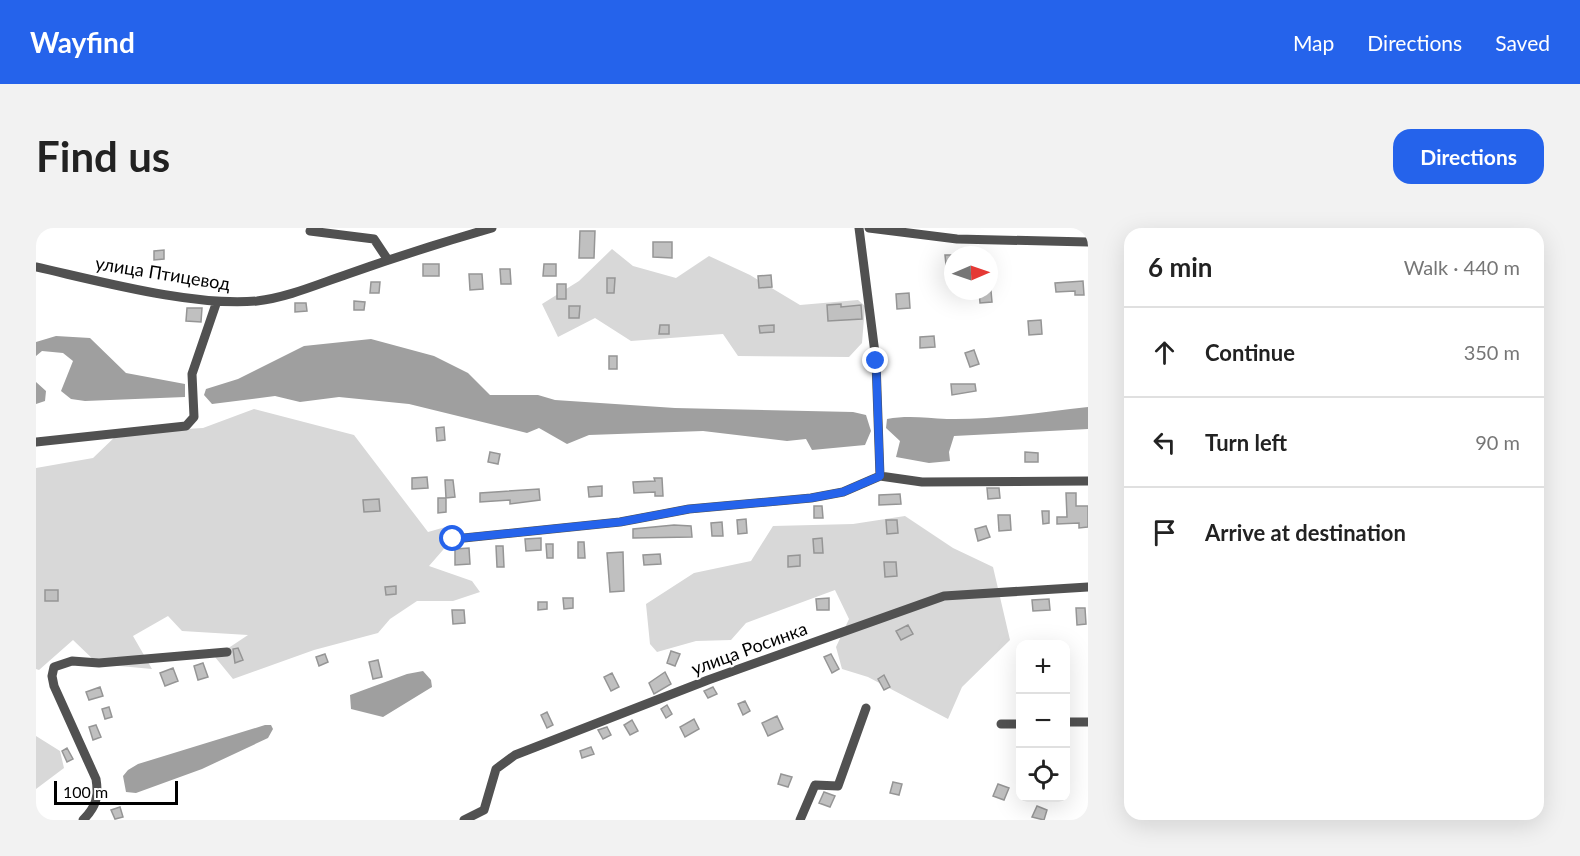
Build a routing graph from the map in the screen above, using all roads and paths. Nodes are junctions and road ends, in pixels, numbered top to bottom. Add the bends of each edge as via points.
1 (312, 228) edge
2 (492, 228) edge
3 (859, 228) edge
4 (869, 228) edge
5 (1088, 242) edge
6 (388, 260) junction
7 (36, 267) edge
8 (217, 301) junction
9 (36, 442) edge
10 (880, 476) junction
11 (1088, 481) edge
12 (453, 539) dead end
13 (1088, 587) edge
14 (227, 652) dead end
15 (866, 708) dead end
16 (1070, 722) edge
17 (1088, 722) edge
18 (1000, 724) dead end
19 (1016, 724) edge
20 (83, 820) edge
21 (464, 820) edge
22 (800, 820) edge

1 - 6 street via 310,231 374,239
2 - 6 street, улица Птицевод
3 - 10 street via 876,361
4 - 5 street via 957,239
6 - 8 street, улица Птицевод via 287,296
7 - 8 street, улица Птицевод
8 - 9 street via 192,374 194,417 186,426
10 - 11 street via 922,482
10 - 12 street via 843,492 811,498
13 - 21 street, улица Росинка via 944,596 708,680 515,755 496,770 484,810
14 - 20 street via 99,663 72,661 54,667 54,686 96,779 98,794 93,810
15 - 22 street via 838,786 815,785
16 - 17 street
18 - 19 street

